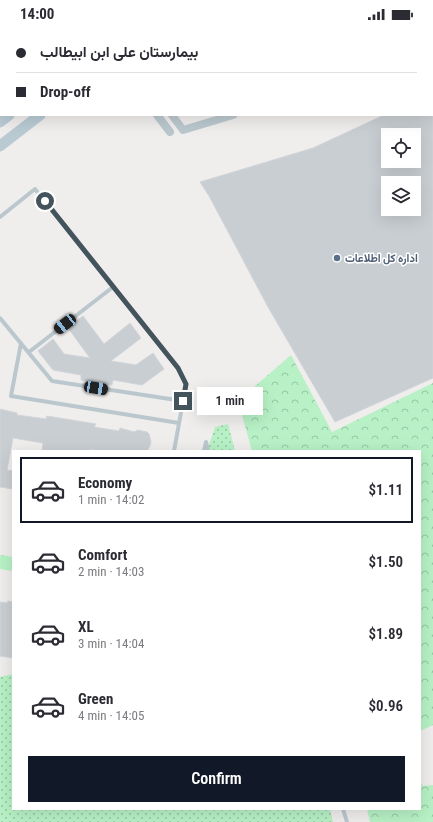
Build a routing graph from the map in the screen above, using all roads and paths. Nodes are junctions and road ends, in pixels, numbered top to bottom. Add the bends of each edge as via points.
1 (39, 116) edge
2 (158, 116) edge
3 (173, 116) edge
4 (230, 116) edge
5 (170, 132) dead end
6 (0, 146) edge
7 (0, 217) edge
8 (114, 287) junction
9 (0, 318) edge
10 (21, 343) junction
11 (29, 352) junction
12 (183, 401) junction
13 (179, 423) junction
14 (174, 450) edge
15 (204, 450) edge
16 (208, 450) edge
17 (343, 810) edge
18 (347, 822) edge

1 - 6 main road
2 - 5 street
3 - 4 street via 183,130
7 - 8 lane via 35,189
8 - 11 lane
8 - 12 lane via 178,368 186,384
9 - 10 lane
10 - 11 lane
10 - 13 lane via 11,396
11 - 12 lane via 52,381
12 - 13 lane
13 - 14 lane
15 - 16 lane via 206,442
17 - 18 lane

